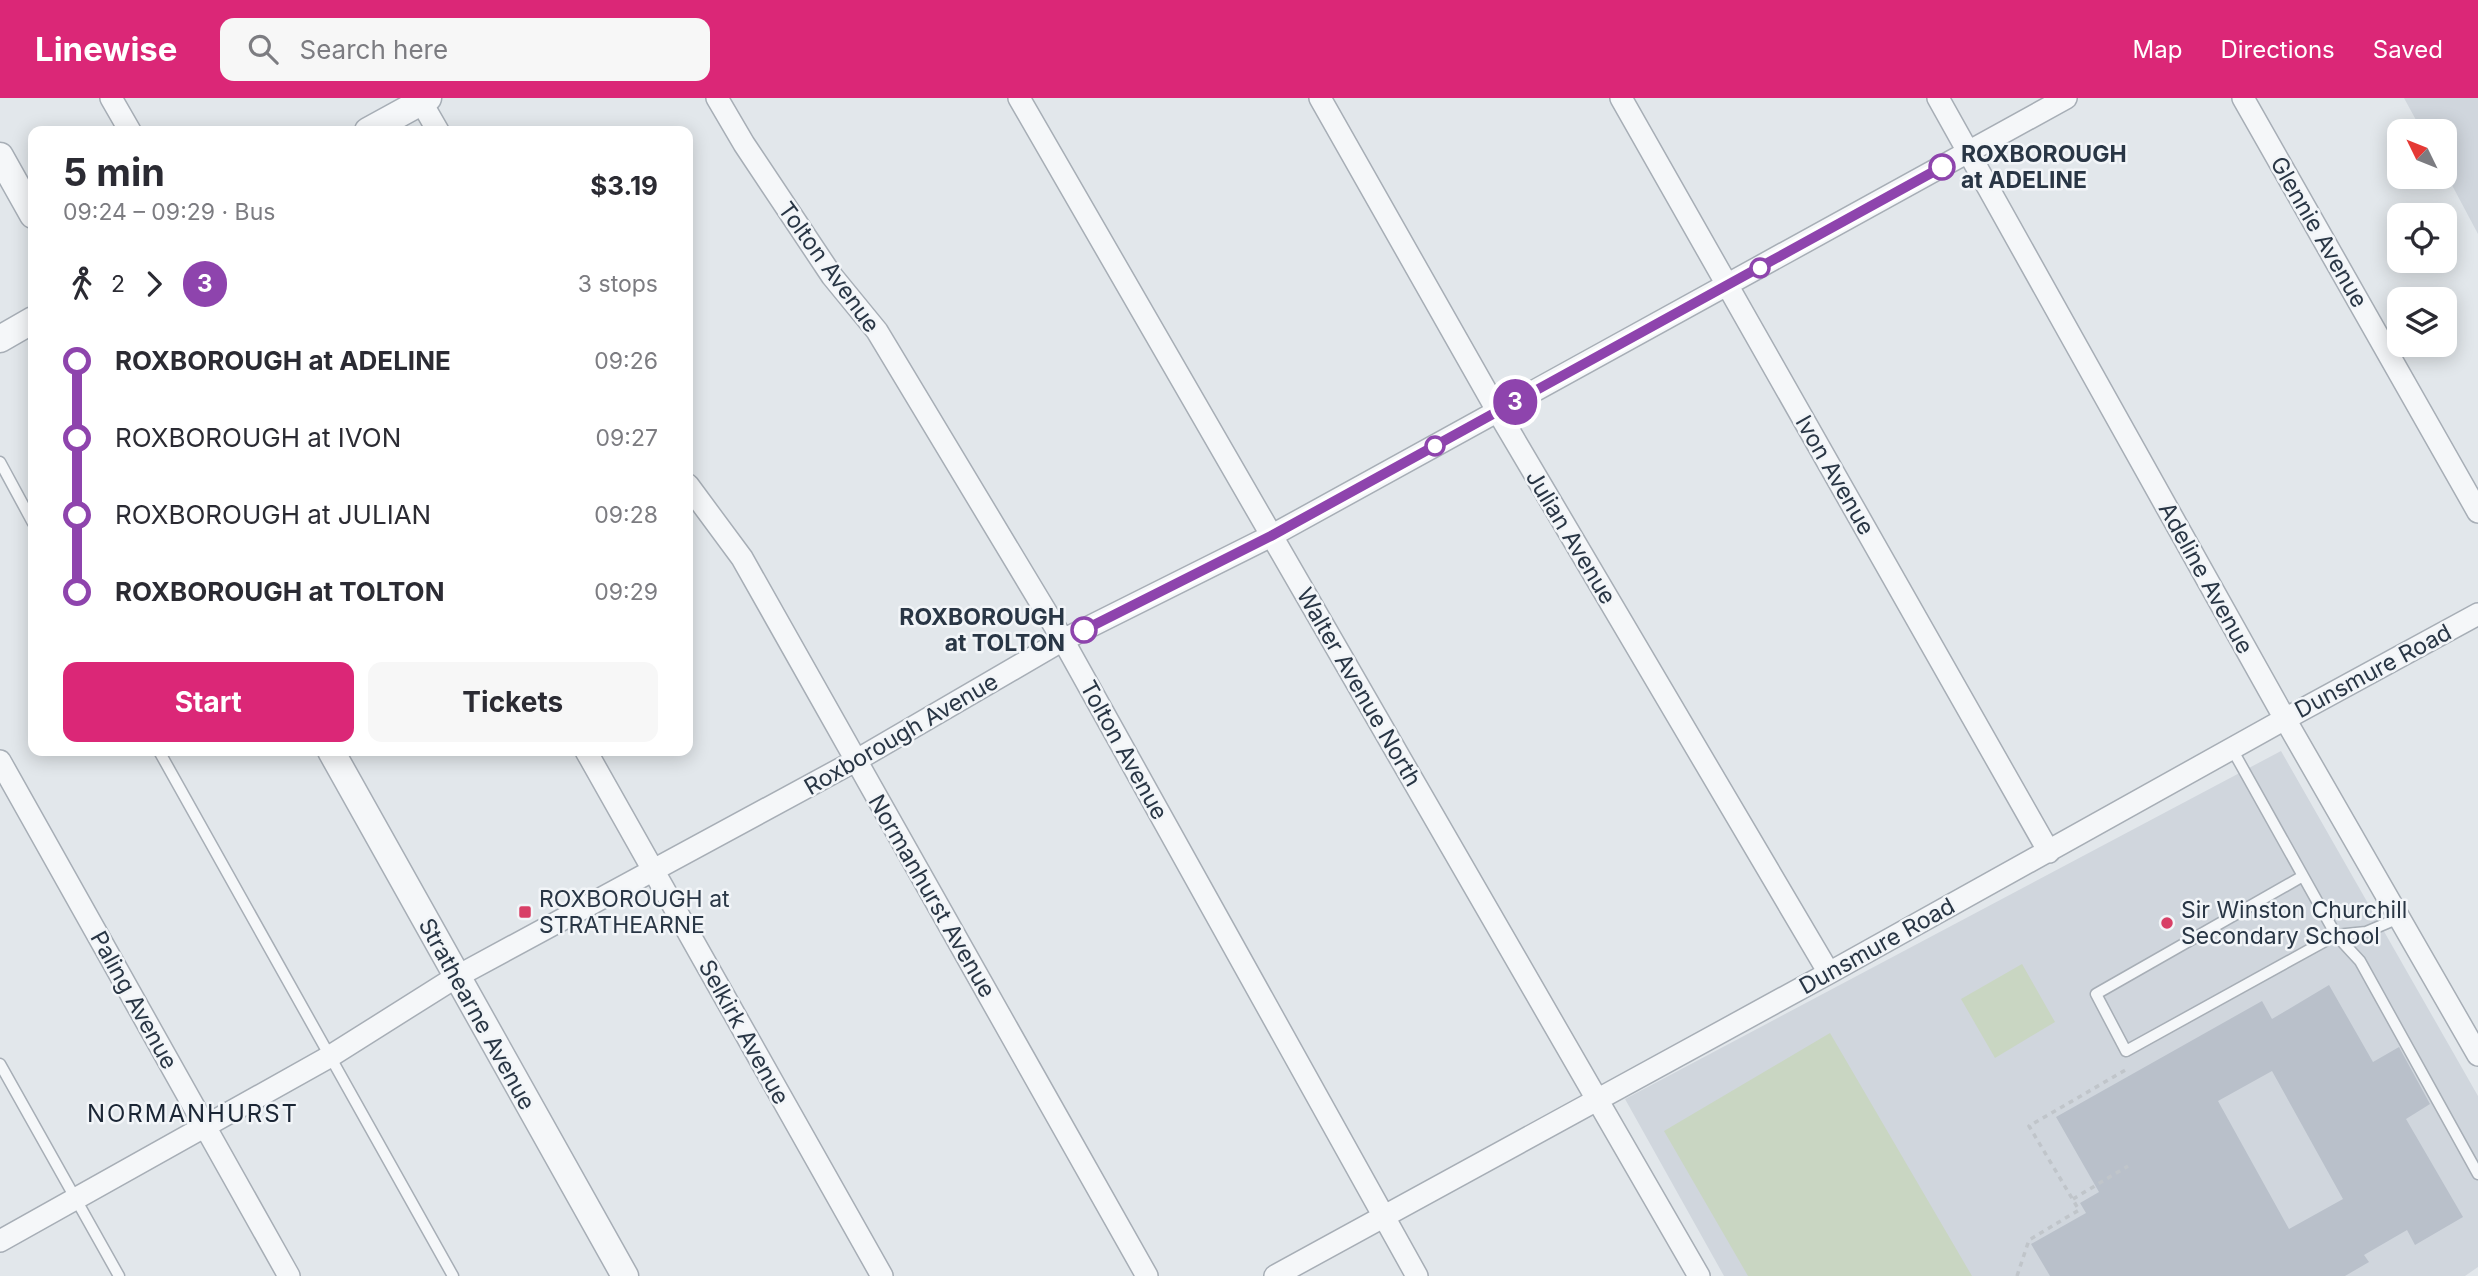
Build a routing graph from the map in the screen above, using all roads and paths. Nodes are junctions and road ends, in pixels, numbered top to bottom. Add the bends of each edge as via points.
1 (111, 98) edge
2 (717, 98) edge
3 (1019, 98) edge
4 (1320, 98) edge
5 (1621, 98) edge
6 (1938, 98) edge
7 (2066, 98) edge
8 (2243, 98) edge
9 (423, 99) edge
10 (127, 126) edge
11 (377, 126) edge
12 (436, 126) edge
13 (1967, 153) junction
14 (0, 156) edge
15 (28, 206) edge
16 (1728, 285) junction
17 (28, 323) edge
18 (0, 339) edge
19 (1498, 412) junction
20 (0, 462) edge
21 (693, 492) edge
22 (2478, 513) edge
23 (28, 514) edge
24 (1271, 536) junction
25 (2478, 614) edge
26 (1063, 640) junction
27 (2285, 719) junction
28 (2232, 749) junction
29 (162, 756) edge
30 (334, 756) edge
31 (589, 756) edge
32 (0, 761) edge
33 (855, 761) junction
34 (2049, 852) junction
35 (654, 871) junction
36 (2303, 876) junction
37 (2399, 918) junction
38 (2336, 935) junction
39 (1829, 973) junction
40 (456, 977) junction
41 (2478, 1055) edge
42 (328, 1057) junction
43 (0, 1064) edge
44 (2129, 1068) dead end
45 (1596, 1099) junction
46 (205, 1125) junction
47 (2128, 1166) dead end
48 (2478, 1174) edge
49 (76, 1199) junction
50 (2073, 1199) junction
51 (1383, 1216) junction
52 (0, 1241) edge
53 (119, 1276) edge
54 (289, 1276) edge
55 (453, 1276) edge
56 (625, 1276) edge
57 (882, 1276) edge
58 (1147, 1276) edge
59 (1275, 1276) edge
60 (1417, 1276) edge
61 (1699, 1276) edge
62 (2017, 1276) edge

1 - 10 street
2 - 26 street, Tolton Avenue via 832,276 877,331
3 - 24 street, Walter Avenue North
4 - 19 street, Julian Avenue
5 - 16 street, Ivon Avenue
6 - 13 street, Adeline Avenue
7 - 13 street, Roxborough Avenue
8 - 22 street, Glennie Avenue
9 - 11 street
9 - 12 street
13 - 16 street, Roxborough Avenue
13 - 27 street, Adeline Avenue
14 - 15 street
16 - 19 street, Roxborough Avenue
16 - 34 street, Ivon Avenue
17 - 18 street
19 - 24 street, Roxborough Avenue
19 - 39 street, Julian Avenue
20 - 23 lane
21 - 33 street, Normanhurst Avenue via 742,558
24 - 26 street, Roxborough Avenue
24 - 45 street, Walter Avenue North
25 - 27 street, Dunsmure Road
26 - 33 street, Roxborough Avenue
26 - 51 street, Tolton Avenue
27 - 28 street, Dunsmure Road
27 - 37 street, Adeline Avenue
28 - 34 street, Dunsmure Road
28 - 36 lane
29 - 42 lane
30 - 40 street, Strathearne Avenue
31 - 35 street, Selkirk Avenue
32 - 46 street, Paling Avenue
33 - 35 street, Roxborough Avenue
33 - 58 street, Normanhurst Avenue
34 - 39 street, Dunsmure Road
35 - 40 street, Roxborough Avenue
35 - 57 street, Selkirk Avenue
36 - 38 lane
36 - 38 lane via 2096,994 2126,1051
37 - 38 lane via 2366,932
37 - 41 street, Adeline Avenue
38 - 48 lane via 2360,961
39 - 45 street, Dunsmure Road
40 - 42 street, Roxborough Avenue
40 - 56 street, Strathearne Avenue
42 - 46 street, Roxborough Avenue
42 - 55 lane
43 - 49 lane
44 - 50 path via 2029,1126
45 - 51 street, Dunsmure Road
45 - 61 street, Walter Avenue North
46 - 49 street, Roxborough Avenue
46 - 54 street, Paling Avenue
47 - 50 path
49 - 52 street, Roxborough Avenue
49 - 53 lane
50 - 62 path via 2079,1210 2029,1240
51 - 59 street, Dunsmure Road
51 - 60 street, Tolton Avenue

